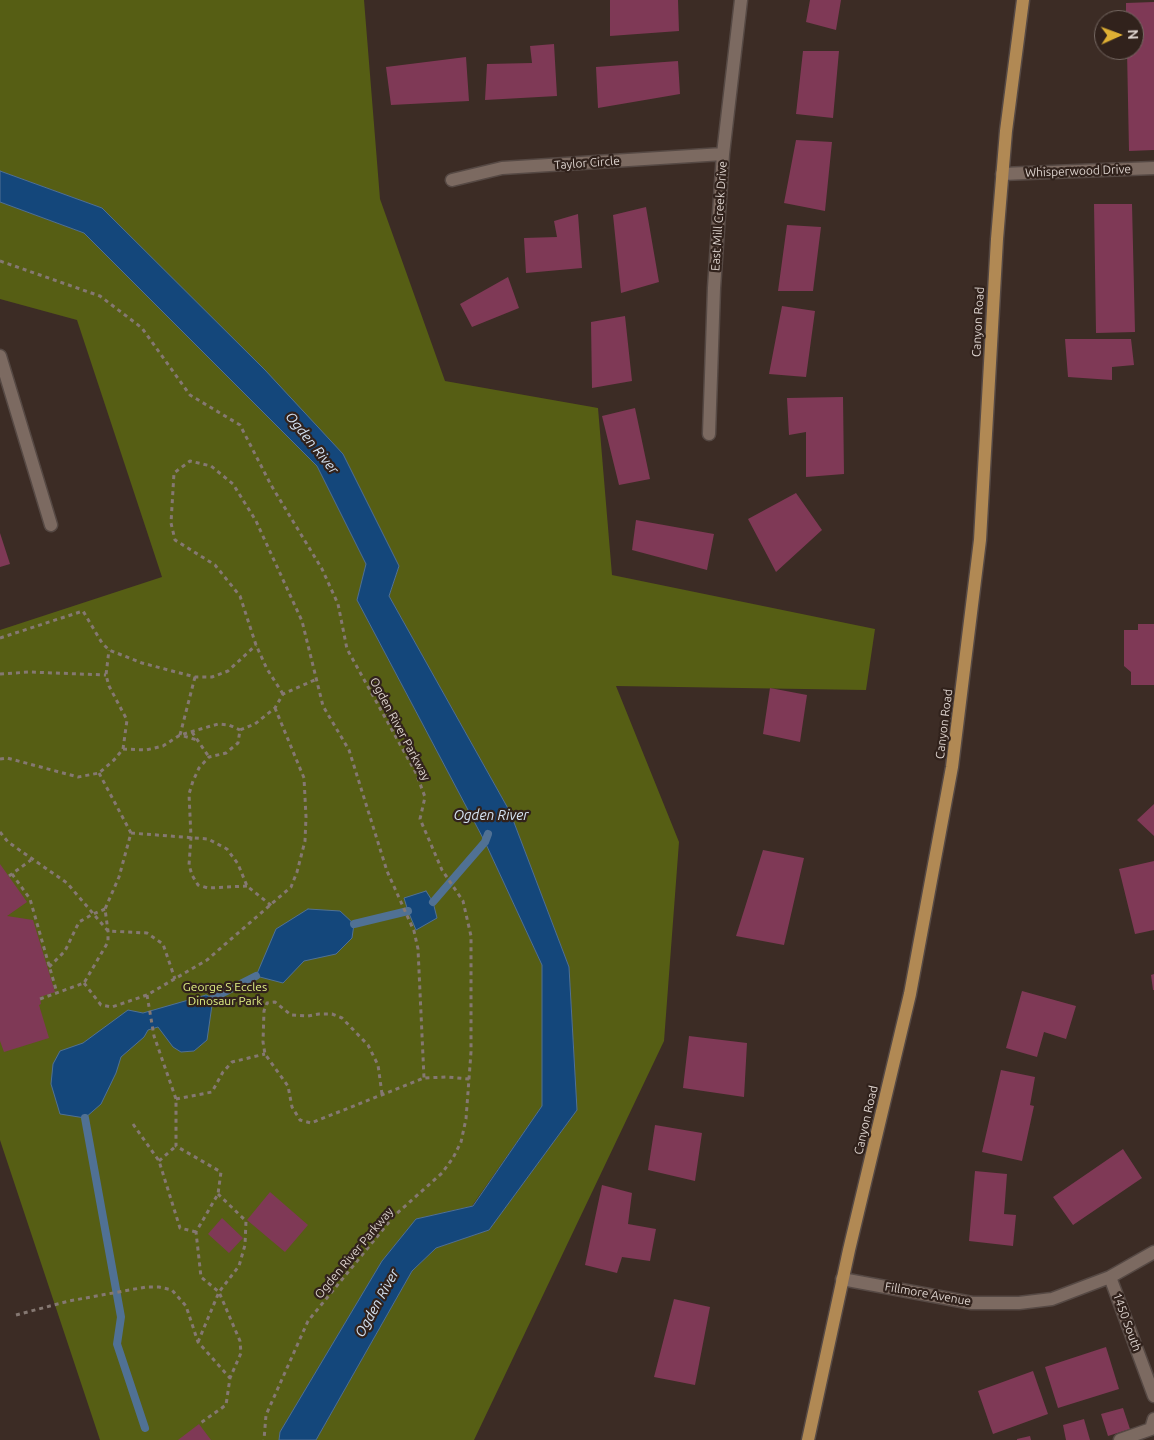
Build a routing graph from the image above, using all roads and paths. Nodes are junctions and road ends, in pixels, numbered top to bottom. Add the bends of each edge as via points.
1 (741, 0) edge
2 (1023, 0) edge
3 (723, 154) junction
4 (1154, 168) edge
5 (1002, 174) junction
6 (452, 180) dead end
7 (0, 261) edge
8 (0, 356) edge
9 (709, 434) dead end
10 (51, 525) dead end
11 (0, 638) edge
12 (256, 645) junction
13 (110, 650) junction
14 (0, 674) edge
15 (106, 675) junction
16 (194, 677) junction
17 (317, 679) junction
18 (283, 694) junction
19 (275, 708) junction
20 (240, 730) junction
21 (192, 732) junction
22 (180, 735) junction
23 (197, 740) junction
24 (122, 749) junction
25 (209, 757) junction
26 (0, 759) edge
27 (99, 773) junction
28 (0, 832) edge
29 (130, 832) junction
30 (191, 837) junction
31 (31, 860) junction
32 (247, 886) junction
33 (272, 906) junction
34 (105, 909) junction
35 (93, 914) junction
36 (108, 931) junction
37 (49, 967) junction
38 (174, 979) junction
39 (84, 983) junction
40 (57, 993) junction
41 (147, 995) junction
42 (40, 999) dead end
43 (266, 1054) junction
44 (424, 1078) junction
45 (469, 1079) junction
46 (382, 1094) junction
47 (176, 1099) junction
48 (133, 1124) dead end
49 (176, 1146) junction
50 (159, 1161) junction
51 (218, 1194) junction
52 (196, 1232) junction
53 (1154, 1252) edge
54 (1110, 1277) junction
55 (842, 1279) junction
56 (218, 1292) junction
57 (16, 1315) dead end
58 (198, 1342) junction
59 (230, 1378) junction
60 (1154, 1396) edge
61 (199, 1424) dead end
62 (1153, 1424) edge
63 (264, 1440) edge
64 (808, 1440) edge
65 (1120, 1440) edge

1 - 3 street, East Mill Creek Drive
2 - 5 main road, Canyon Road
3 - 6 street, Taylor Circle via 502,168
3 - 9 street, East Mill Creek Drive
4 - 5 street, Whisperwood Drive
5 - 55 main road, Canyon Road via 980,540 952,767 910,994
7 - 45 path, Ogden River Parkway via 100,296 142,328 190,394 240,425 271,485 322,569 338,604 347,649 416,773 425,797 420,819 442,870 463,901 471,936
8 - 10 street
11 - 13 path via 83,610 102,643
12 - 16 path via 228,672 212,677
12 - 17 path via 240,596 215,565 175,540 171,523 174,473 190,460 211,466 233,484 256,521 302,621
12 - 18 path
13 - 15 path
13 - 16 path via 142,663
14 - 15 path
15 - 24 path via 127,720
16 - 22 path
17 - 18 path
17 - 44 path via 323,706 349,750 387,871 414,931 418,949
18 - 19 path
19 - 20 path via 255,724
19 - 33 path via 304,778 306,817 305,841 297,872 291,887
20 - 21 path via 218,724
20 - 25 path via 238,744 226,753
21 - 22 path
21 - 23 path
22 - 23 path
22 - 24 path via 163,746 146,750
23 - 25 path
24 - 27 path
25 - 30 path via 199,768 189,794
26 - 27 path via 7,758 78,777
27 - 29 path
28 - 31 path
29 - 30 path
29 - 34 path via 120,877
30 - 32 path via 208,839 227,849 238,864
30 - 32 path via 189,865 198,885 208,888
31 - 35 path via 67,883
31 - 37 path via 10,875 30,899
32 - 33 path
33 - 38 path via 207,960
34 - 35 path
34 - 36 path
35 - 36 path
35 - 37 path via 79,922 65,951
36 - 38 path via 147,933 163,944
36 - 39 path via 108,942
37 - 40 path
38 - 41 path
39 - 40 path
39 - 41 path via 100,1005 112,1007
40 - 42 path
41 - 47 path via 154,1036
43 - 46 path via 288,1086 292,1107 300,1120 310,1122
43 - 46 path via 262,1042 264,1011 268,1003 275,1002 291,1015 332,1014 342,1018 368,1045 378,1065
43 - 47 path via 232,1062 212,1092
44 - 45 path
44 - 46 path
45 - 63 path, Ogden River Parkway via 466,1119 461,1142 453,1158 442,1173 394,1216 308,1321 266,1415
47 - 49 path
48 - 50 path
49 - 50 path
49 - 51 path via 222,1172
50 - 52 path via 180,1228
51 - 52 path
51 - 56 path via 246,1221 245,1245 238,1266
52 - 56 path via 201,1277
53 - 54 street, Fillmore Avenue
54 - 55 street, Fillmore Avenue via 1052,1298 1019,1303 972,1303
54 - 60 street, 1450 South
55 - 64 main road, Canyon Road
56 - 58 path
56 - 59 path via 240,1341 241,1353
57 - 58 path via 69,1301 159,1287 172,1290 186,1306
58 - 59 path
59 - 61 path via 226,1405
62 - 65 street

